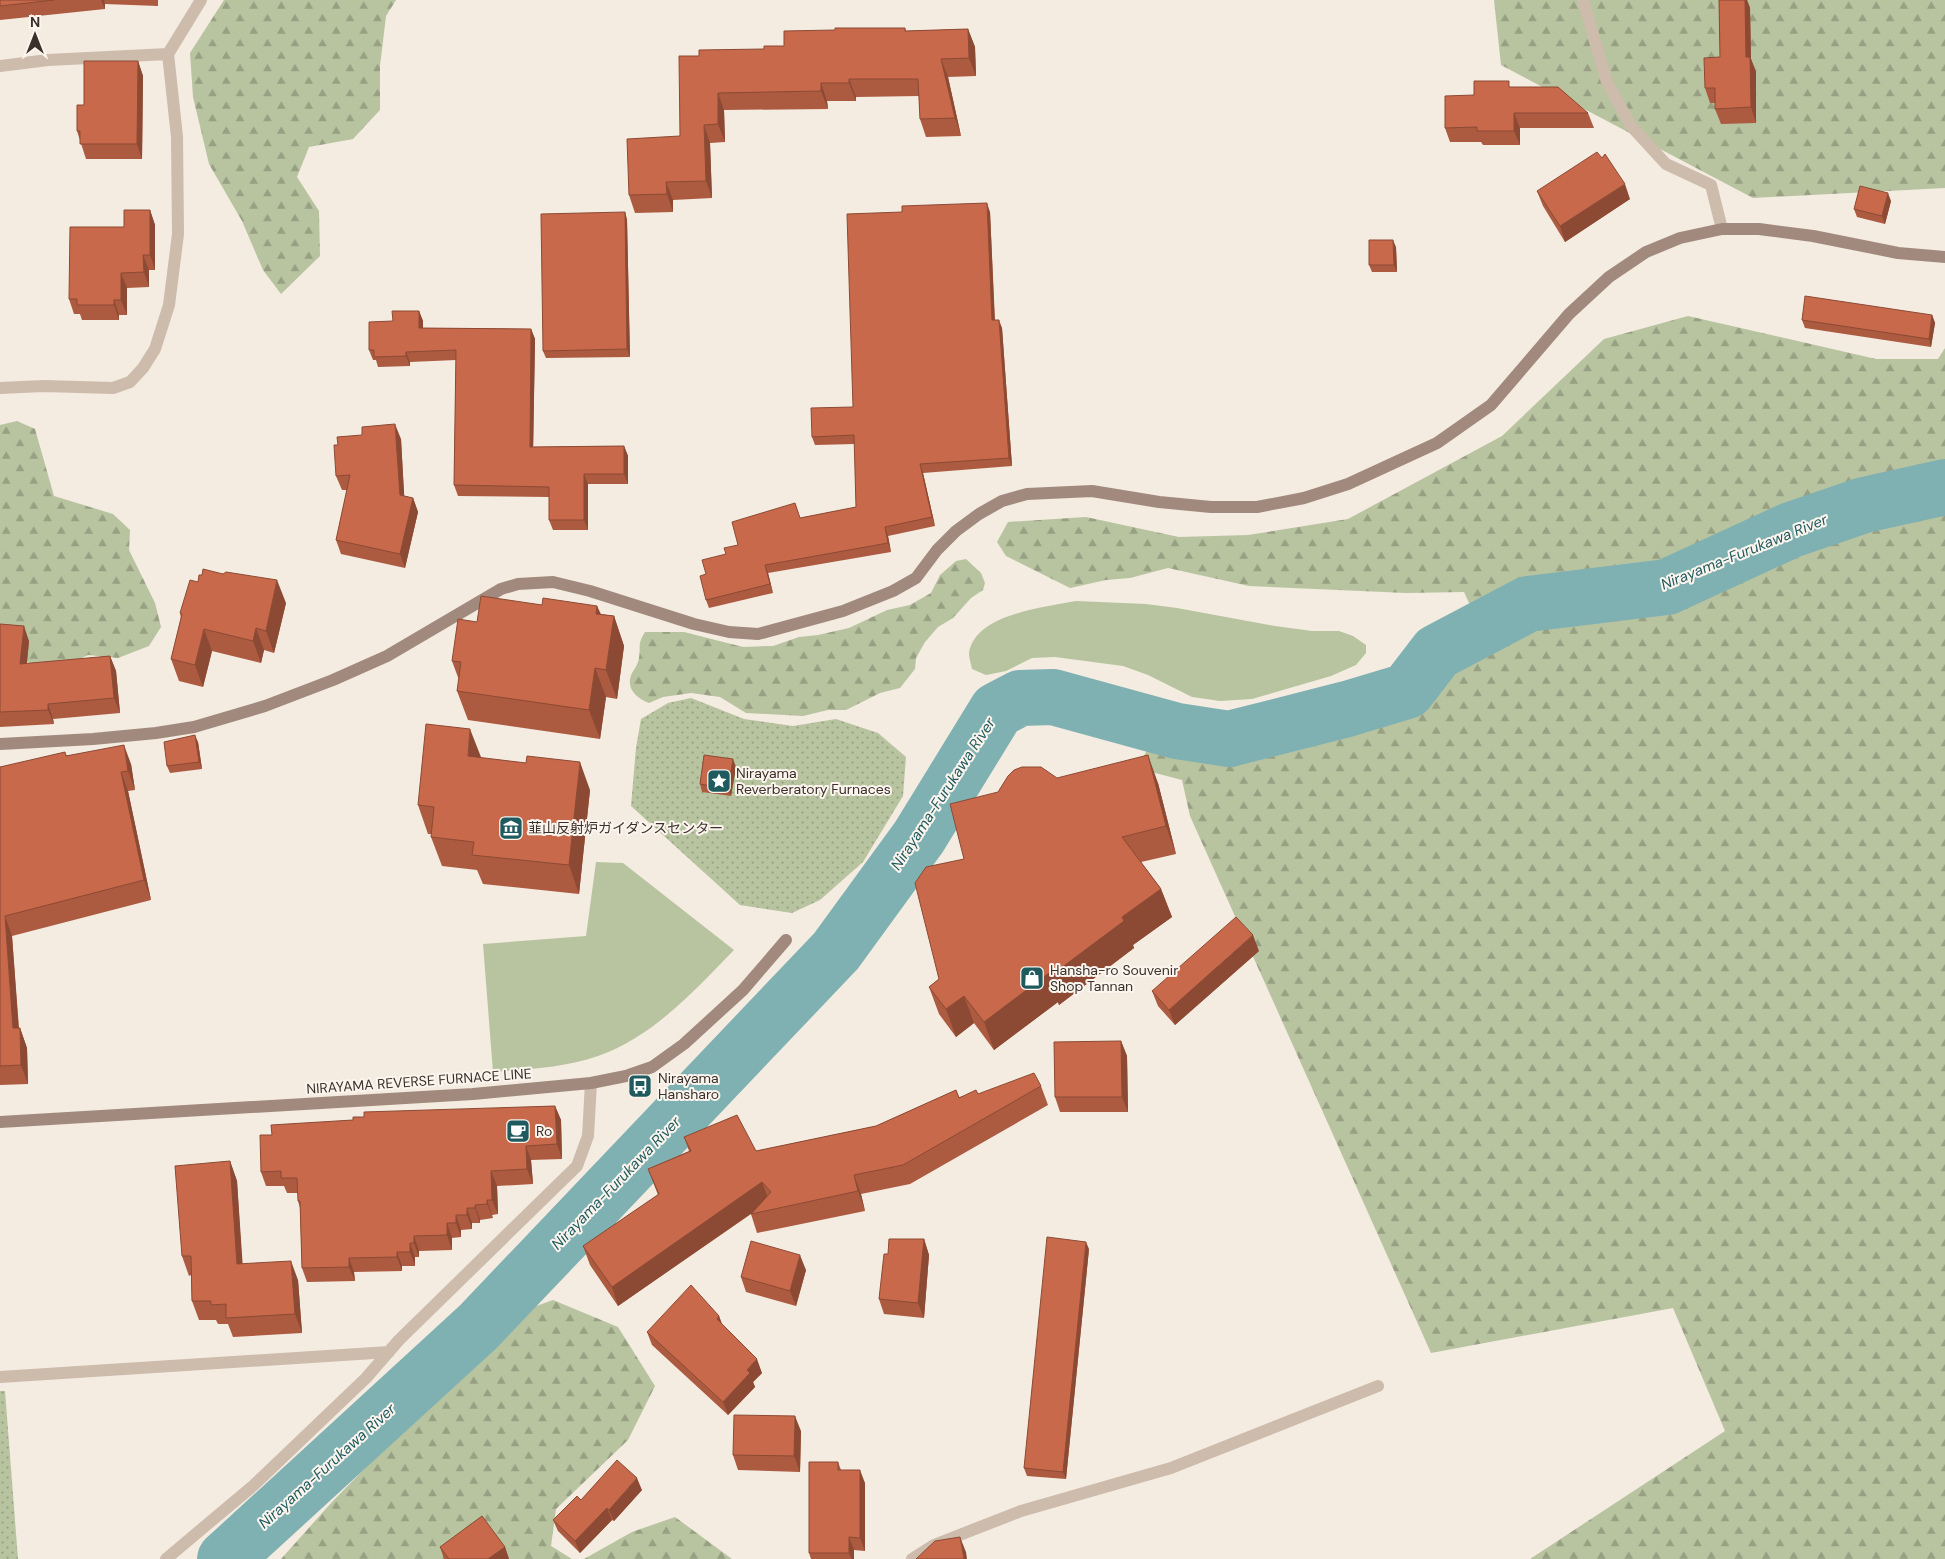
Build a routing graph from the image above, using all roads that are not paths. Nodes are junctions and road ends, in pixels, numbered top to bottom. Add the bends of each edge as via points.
1 (201, 0) edge
2 (1583, 0) edge
3 (168, 54) junction
4 (0, 66) edge
5 (1722, 229) junction
6 (1945, 257) edge
7 (0, 388) edge
8 (0, 744) edge
9 (786, 940) dead end
10 (591, 1083) junction
11 (0, 1122) edge
12 (389, 1352) junction
13 (0, 1377) edge
14 (1378, 1386) dead end
15 (166, 1559) edge
16 (912, 1559) edge

1 - 3 street
2 - 5 street via 1607,82 1631,126 1666,164 1711,185
3 - 4 street via 48,60
3 - 7 street via 177,137 178,234 169,305 155,349 130,382 113,388
5 - 6 street via 1759,229 1898,253
5 - 8 street via 1680,238 1646,252 1609,277 1568,314 1491,405 1437,443 1348,484 1304,498 1257,507 1211,507 1092,491 1027,494 1002,501 979,514 937,550 916,578 893,591 844,611 758,634 729,632 694,624 553,582 518,584 501,589 387,656 265,706 194,727 93,739
9 - 10 street, NIRAYAMA REVERSE FURNACE LINE via 743,990 684,1044 652,1067
10 - 11 street, NIRAYAMA REVERSE FURNACE LINE via 473,1094
10 - 12 street via 588,1136 577,1166
12 - 13 street
12 - 15 street via 254,1485
14 - 16 street via 1171,1468 1021,1511 934,1546

